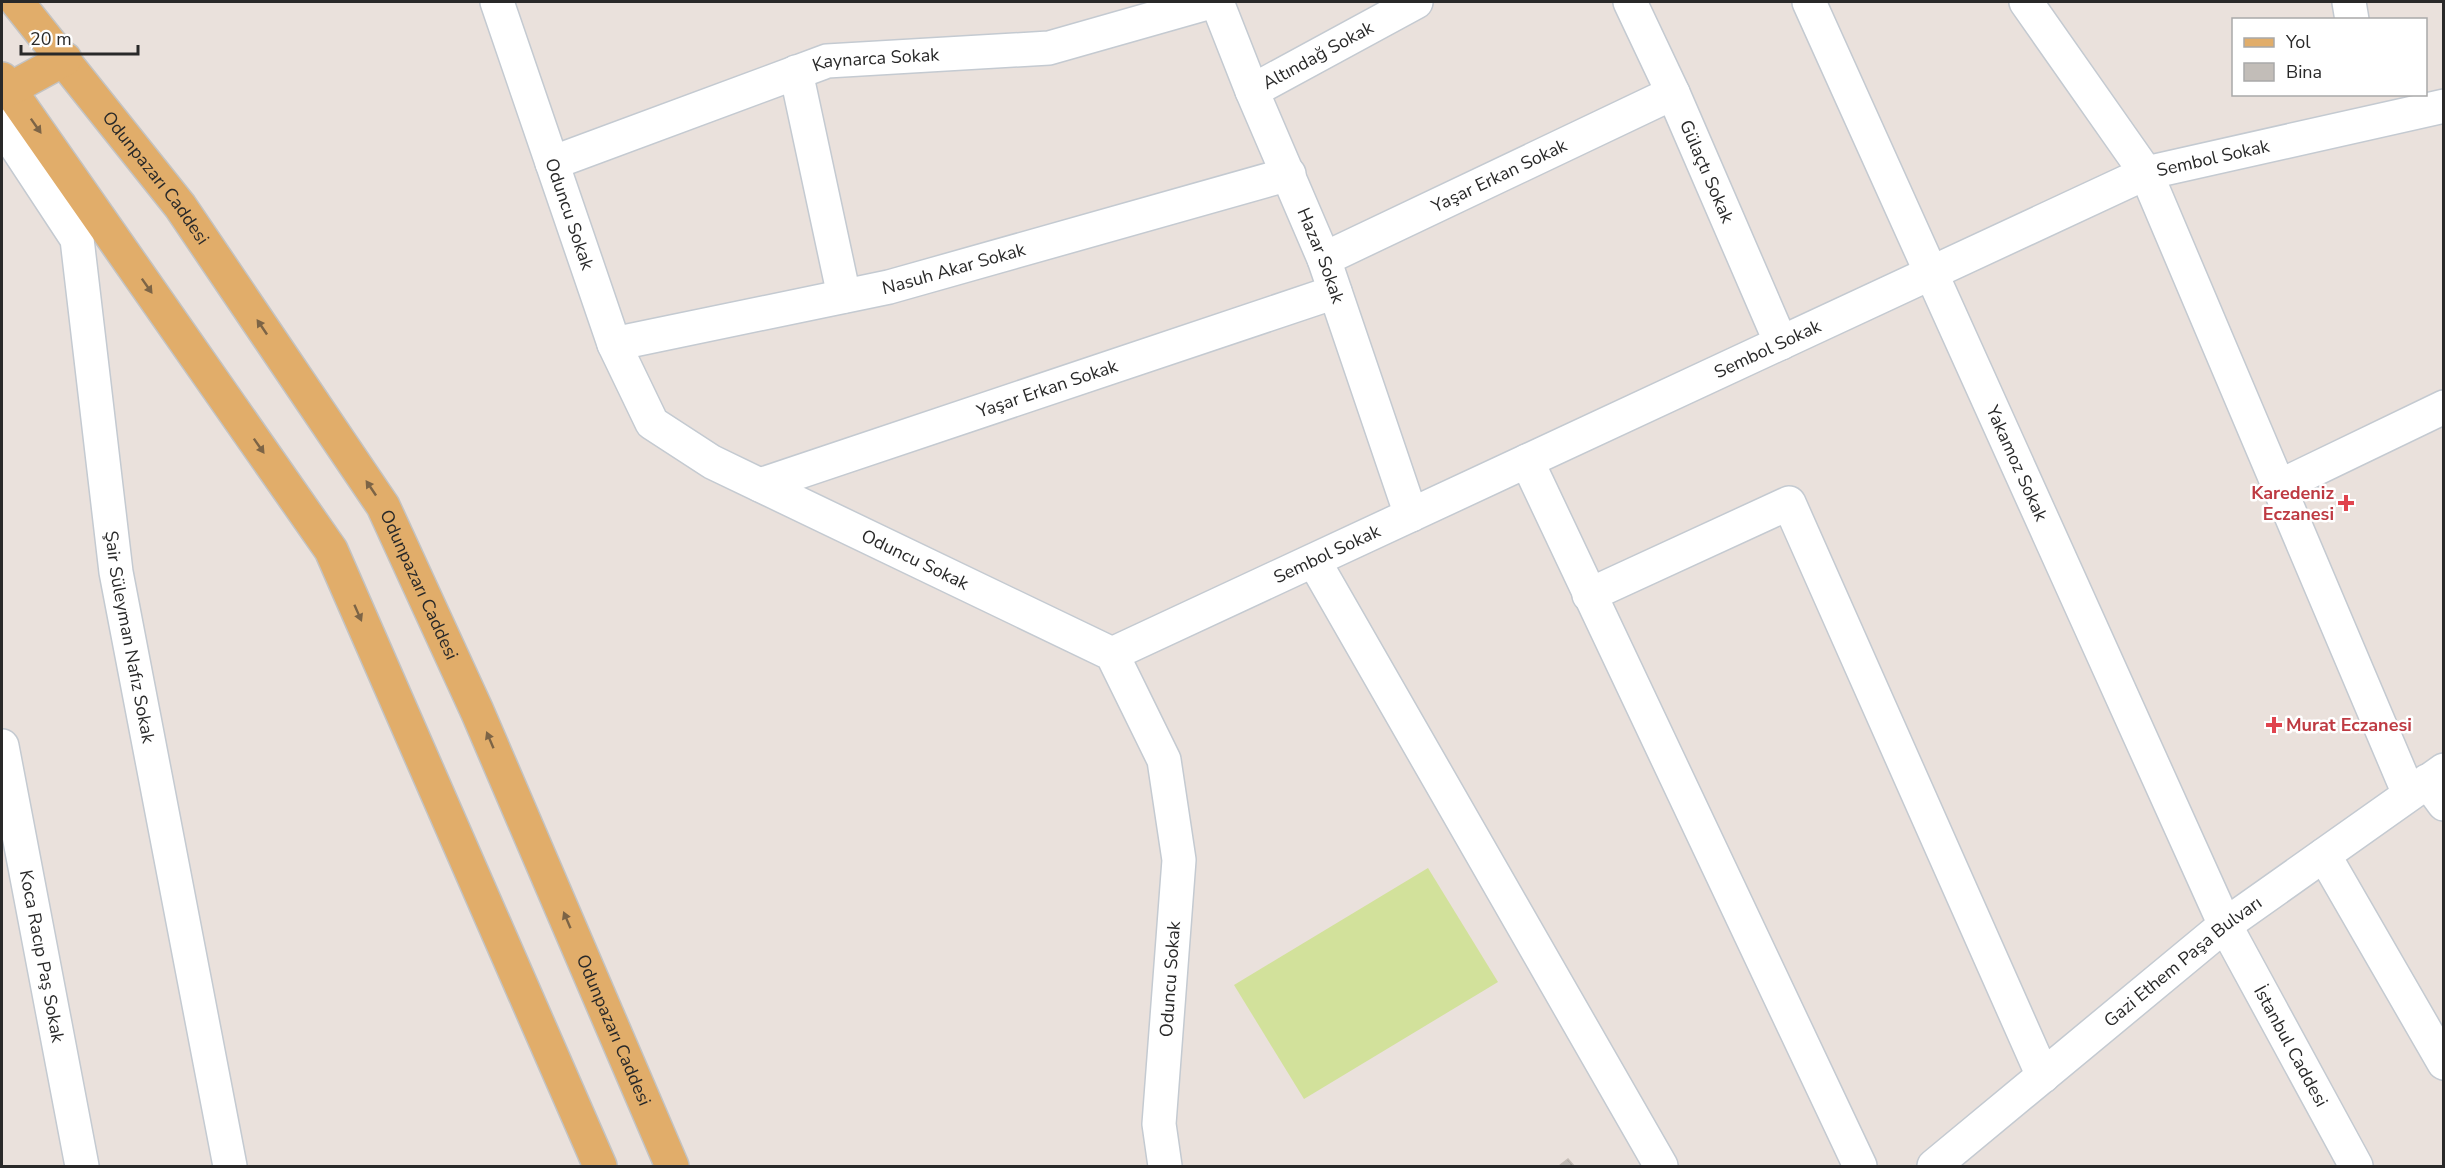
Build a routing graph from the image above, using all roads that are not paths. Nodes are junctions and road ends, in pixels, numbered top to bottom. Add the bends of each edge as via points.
1 (17, 2) edge
2 (497, 2) edge
3 (1211, 2) edge
4 (1217, 2) edge
5 (1416, 2) edge
6 (1630, 2) edge
7 (1809, 2) edge
8 (2026, 2) edge
9 (2349, 2) edge
10 (2352, 18) edge
11 (65, 59) junction
12 (796, 72) junction
13 (6, 84) edge
14 (1252, 91) junction
15 (1673, 93) junction
16 (2444, 105) edge
17 (2367, 108) edge
18 (2, 125) edge
19 (552, 163) junction
20 (2146, 173) junction
21 (1289, 174) junction
22 (1324, 259) junction
23 (1930, 274) junction
24 (1335, 292) junction
25 (844, 296) junction
26 (1781, 343) junction
27 (614, 344) junction
28 (2444, 407) edge
29 (1527, 462) junction
30 (760, 485) junction
31 (2280, 486) junction
32 (1411, 515) junction
33 (1314, 561) junction
34 (1590, 595) junction
35 (1112, 654) junction
36 (2, 746) edge
37 (2431, 787) edge
38 (2324, 855) junction
39 (2225, 925) junction
40 (2444, 1063) edge
41 (2043, 1076) junction
42 (1159, 1124) junction
43 (82, 1167) edge
44 (230, 1167) edge
45 (600, 1167) edge
46 (672, 1167) edge
47 (1165, 1167) edge
48 (1190, 1167) edge
49 (1661, 1167) edge
50 (1860, 1167) edge
51 (1934, 1167) edge
52 (2356, 1167) edge

1 - 11 main road, Odunpazarı Caddesi
2 - 19 street, Oduncu Sokak
3 - 12 street, Kaynarca Sokak via 1049,48 827,61
4 - 14 street, Hazar Sokak
5 - 14 street, Altındağ Sokak
6 - 15 street, Gülaçtı Sokak
7 - 23 street, Yakamoz Sokak
8 - 20 street
9 - 10 street
11 - 13 main road
46 -> 11 main road, Odunpazarı Caddesi via 477,711 383,506 180,206
12 - 19 street, Kaynarca Sokak
12 - 25 street
13 -> 45 main road via 331,550
14 - 21 street, Hazar Sokak
15 - 22 street, Yaşar Erkan Sokak
15 - 26 street, Gülaçtı Sokak
16 - 17 street, Sembol Sokak
17 - 20 street, Sembol Sokak
18 - 44 street, Şair Süleyman Nafız Sokak via 77,239 116,572
19 - 27 street, Oduncu Sokak
20 - 23 street, Sembol Sokak
20 - 31 street
21 - 22 street, Hazar Sokak
21 - 25 street, Nasuh Akar Sokak via 889,287
22 - 24 street, Hazar Sokak
23 - 26 street, Sembol Sokak
23 - 39 street, Yakamoz Sokak
24 - 30 street, Yaşar Erkan Sokak
24 - 32 street, Hazar Sokak
25 - 27 street, Nasuh Akar Sokak
26 - 29 street, Sembol Sokak
27 - 30 street, Oduncu Sokak via 652,423 712,462
28 - 31 street
29 - 32 street, Sembol Sokak
29 - 34 street
30 - 35 street, Oduncu Sokak
31 - 37 street
32 - 33 street, Sembol Sokak
33 - 35 street, Sembol Sokak
33 - 49 street
34 - 41 street via 1789,503
34 - 50 street
35 - 42 street, Oduncu Sokak via 1164,759 1179,861
36 - 43 street, Koca Racıp Paş Sokak
37 - 38 street, Gazi Ethem Paşa Bulvarı
38 - 39 street, Gazi Ethem Paşa Bulvarı
38 - 40 street
39 - 41 street, Gazi Ethem Paşa Bulvarı
39 - 52 street, İstanbul Caddesi
41 - 51 street, Gazi Ethem Paşa Bulvarı
42 - 47 street, Oduncu Sokak
42 - 48 street

